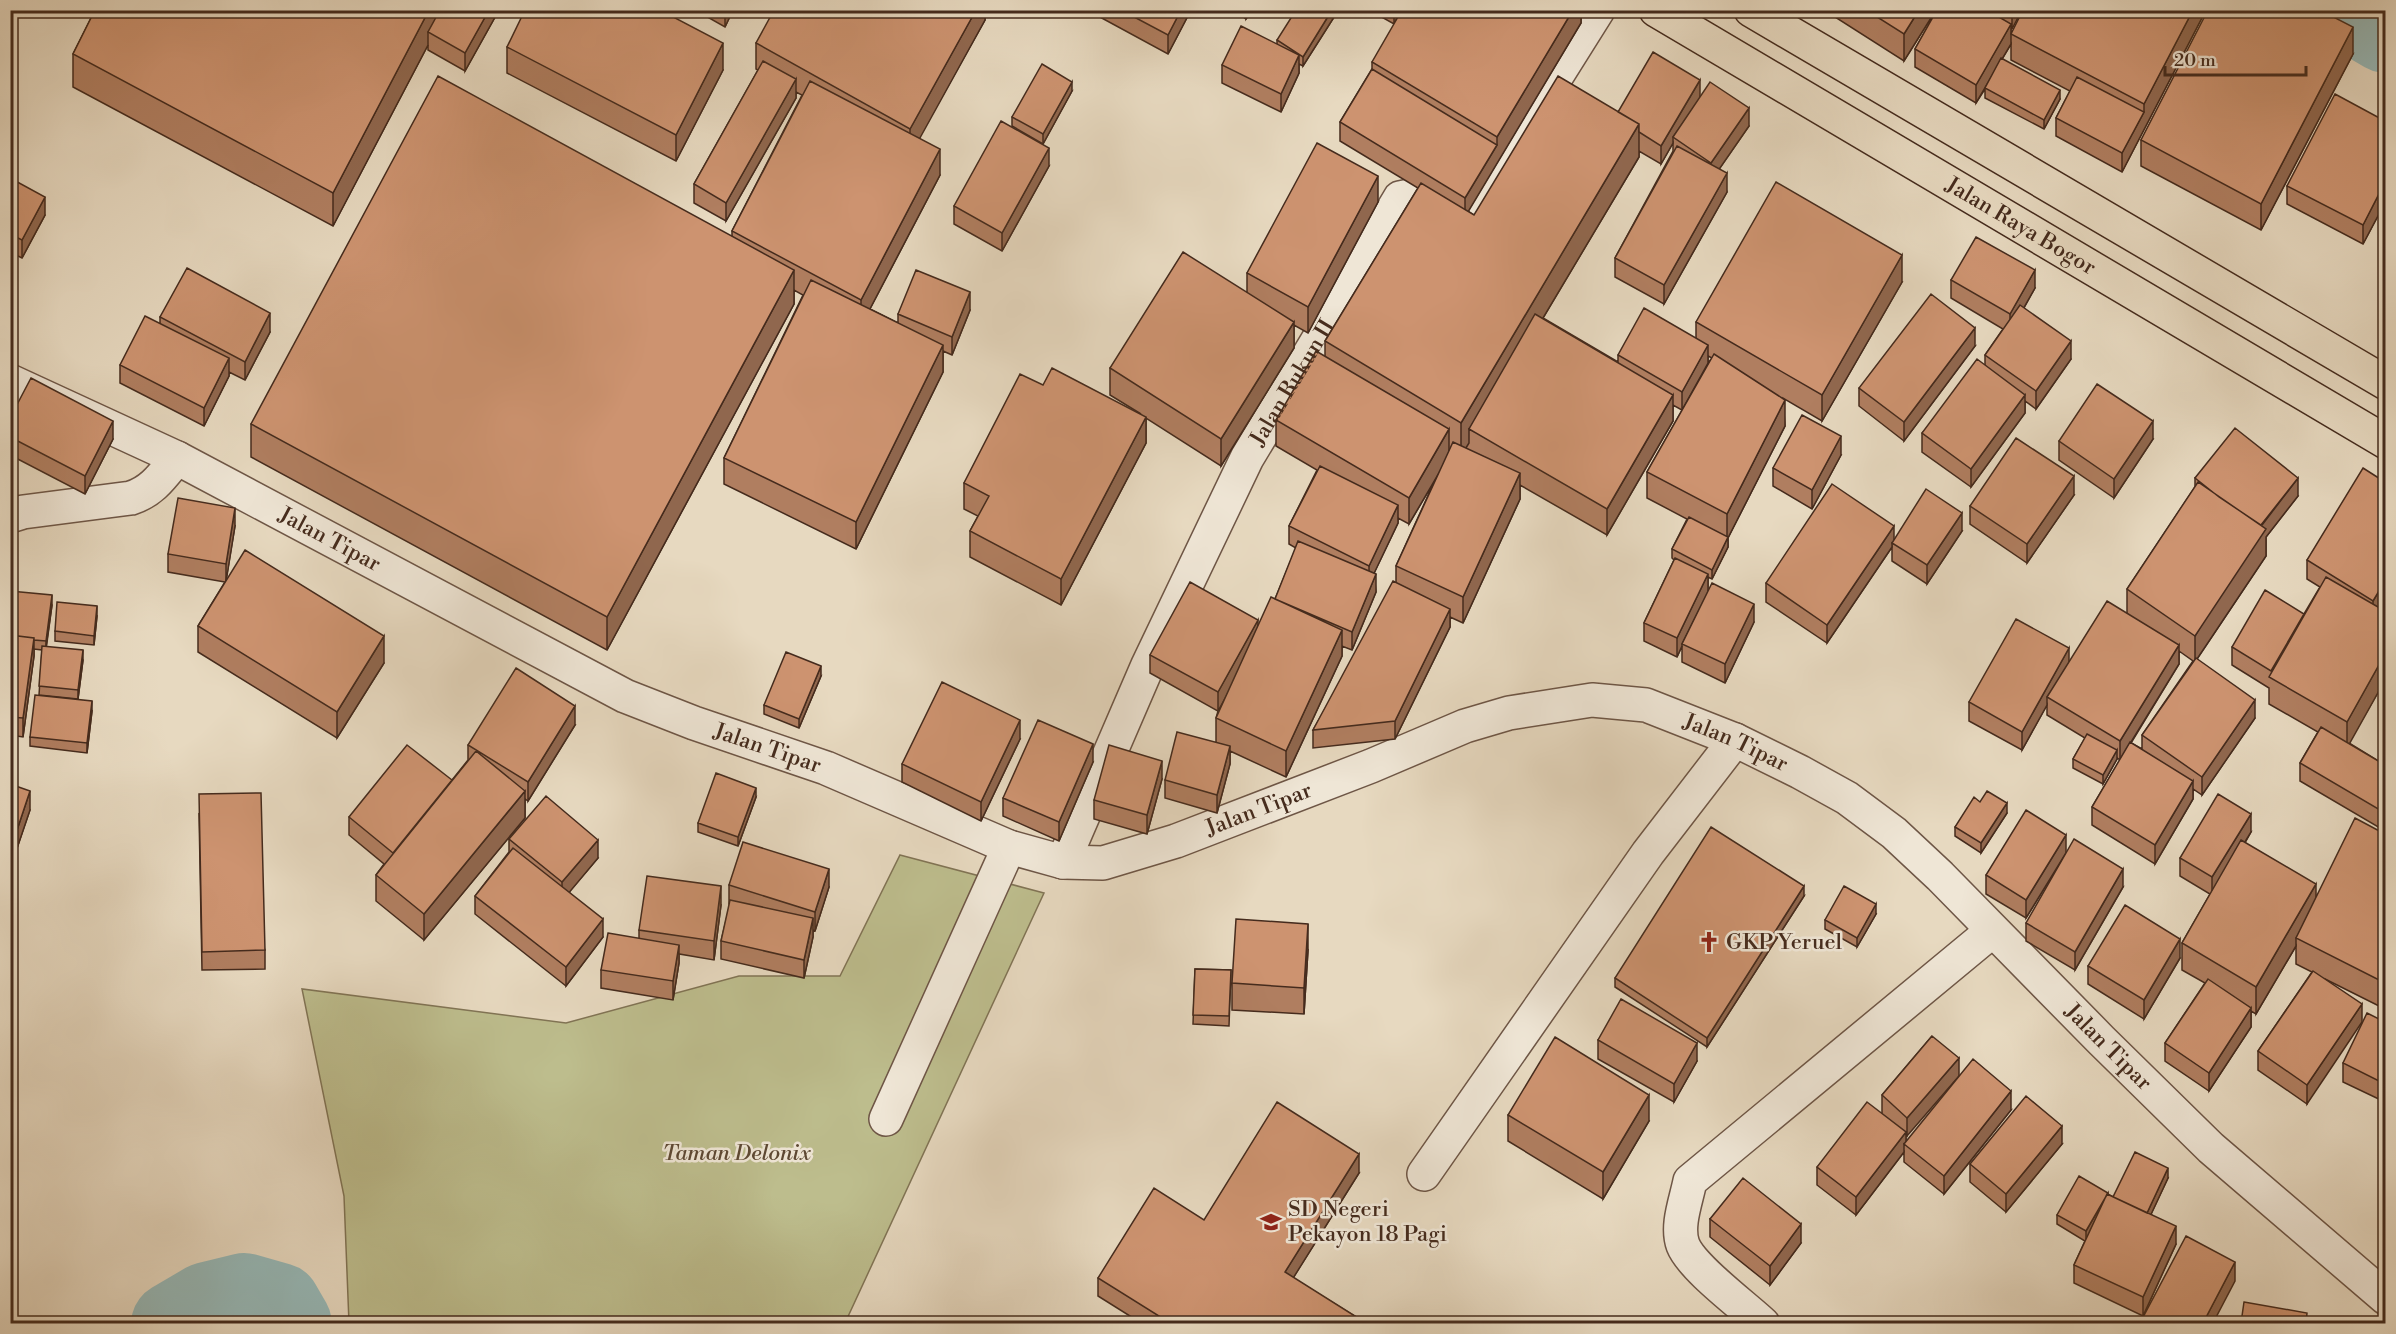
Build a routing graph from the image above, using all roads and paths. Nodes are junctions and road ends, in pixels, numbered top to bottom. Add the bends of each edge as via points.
1 (1598, 10) edge
2 (1656, 10) edge
3 (1751, 10) edge
4 (10, 381) edge
5 (2385, 383) edge
6 (2385, 442) edge
7 (177, 458) junction
8 (10, 516) edge
9 (1735, 740) junction
10 (1009, 848) junction
11 (1064, 862) junction
12 (1992, 931) junction
13 (886, 1119) dead end
14 (1424, 1174) dead end
15 (2385, 1298) edge
16 (1763, 1323) edge

1 - 11 street, Jalan Rukun II via 1468,217 1455,220 1410,196 1400,198 1247,459 1148,664
2 - 6 highway, Jalan Raya Bogor
3 - 5 highway
4 - 7 street, Jalan Tipar
7 - 8 street via 152,489 143,494
7 - 10 street, Jalan Tipar via 625,696 826,768
9 - 11 street, Jalan Tipar via 1646,705 1592,700 1509,712 1149,850 1103,863
9 - 12 street, Jalan Tipar via 1847,798 1894,833
9 - 14 street via 1648,853
10 - 11 street, Jalan Tipar
10 - 13 street
12 - 15 street, Jalan Tipar via 2211,1148
12 - 16 street via 1690,1181 1681,1224 1683,1245 1693,1261

